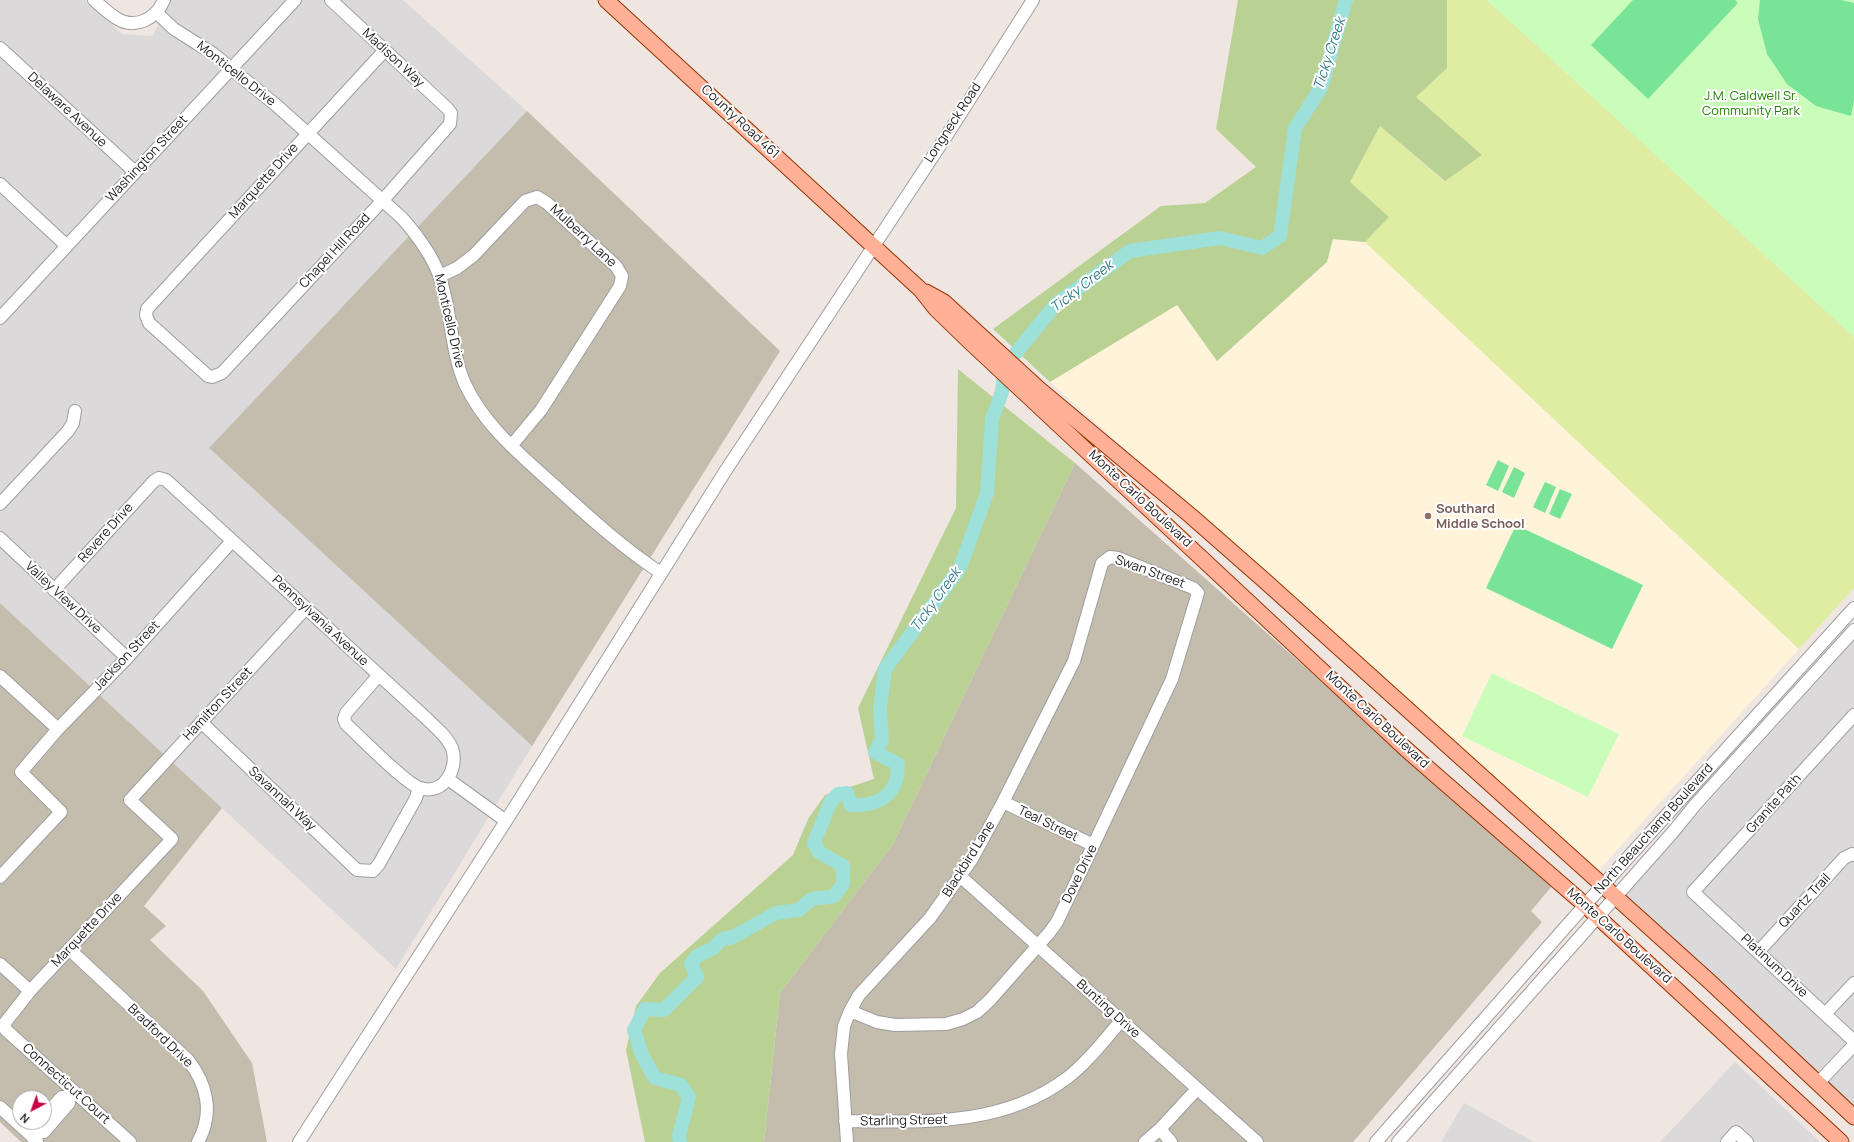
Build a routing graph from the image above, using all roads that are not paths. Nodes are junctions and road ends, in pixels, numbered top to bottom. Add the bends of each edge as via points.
1 (94, 0) edge
2 (164, 0) edge
3 (295, 0) edge
4 (331, 0) edge
5 (606, 0) edge
6 (1033, 0) edge
7 (157, 13) junction
8 (0, 48) edge
9 (385, 50) junction
10 (231, 69) junction
11 (451, 119) joint
12 (308, 132) junction
13 (135, 172) junction
14 (0, 184) edge
15 (383, 200) junction
16 (67, 246) junction
17 (873, 246) junction
18 (440, 276) junction
19 (0, 318) edge
20 (212, 377) joint
21 (1034, 393) junction
22 (75, 411) dead end
23 (510, 446) junction
24 (159, 478) joint
25 (0, 504) edge
26 (0, 538) edge
27 (232, 541) junction
28 (1102, 563) joint
29 (661, 573) junction
30 (54, 590) junction
31 (1198, 593) joint
32 (306, 608) junction
33 (1854, 608) edge
34 (1854, 630) edge
35 (127, 658) junction
36 (379, 675) junction
37 (0, 676) edge
38 (201, 722) junction
39 (1851, 723) edge
40 (58, 729) junction
41 (448, 779) junction
42 (419, 788) junction
43 (1003, 802) junction
44 (506, 821) junction
45 (172, 839) joint
46 (1093, 845) junction
47 (1854, 855) edge
48 (960, 876) junction
49 (0, 878) edge
50 (1602, 886) junction
51 (1693, 892) joint
52 (1615, 898) junction
53 (1586, 905) junction
54 (1598, 917) junction
55 (1037, 946) junction
56 (70, 949) junction
57 (1759, 951) junction
58 (0, 964) edge
59 (1854, 983) edge
60 (30, 991) junction
61 (850, 1011) junction
62 (1826, 1014) junction
63 (1121, 1021) junction
64 (4, 1024) joint
65 (1854, 1041) edge
66 (1854, 1045) edge
67 (1818, 1083) junction
68 (1197, 1088) junction
69 (70, 1094) junction
70 (0, 1107) edge
71 (52, 1108) edge
72 (1854, 1117) edge
73 (845, 1121) junction
74 (1160, 1129) junction
75 (37, 1133) edge
76 (130, 1142) edge
77 (198, 1142) edge
78 (299, 1142) edge
79 (847, 1142) edge
80 (1145, 1142) edge
81 (1171, 1142) edge
82 (1257, 1142) edge
83 (1376, 1142) edge
84 (1398, 1142) edge
85 (1727, 1142) edge
86 (1747, 1142) edge
87 (1841, 1142) edge

1 - 7 street via 124,22 144,22
2 - 7 street
3 - 10 street, Washington Street
4 - 9 street, Madison Way
5 - 17 main road, County Road 461
6 - 17 street, Longneck Road
7 - 10 street, Monticello Drive via 174,30 201,45
8 - 13 street, Delaware Avenue
9 - 11 street, Madison Way via 446,108
9 - 12 street, Marquette Drive
10 - 12 street, Monticello Drive
10 - 13 street, Washington Street
11 - 15 street, Chapel Hill Road via 448,128
12 - 15 street, Monticello Drive
12 - 20 street, Marquette Drive via 150,305 146,315 149,323 203,373
13 - 16 street, Washington Street
14 - 16 street
15 - 18 street, Monticello Drive via 419,237
15 - 20 street, Chapel Hill Road via 222,373
16 - 19 street, Washington Street
17 - 21 main road, Monte Carlo Boulevard via 921,290 936,309 972,336
17 - 29 street, Longneck Road
18 - 23 street, Monticello Drive via 457,363 465,384 490,425
18 - 23 street, Mulberry Lane via 465,264 525,201 536,197 547,203 616,266 622,276 620,286 541,410
21 - 50 main road, Monte Carlo Boulevard via 1197,521
21 - 53 main road, Monte Carlo Boulevard via 1408,750
22 - 25 street via 68,431
23 - 29 street, Monticello Drive via 616,541
24 - 27 street, Pennsylvania Avenue via 166,480
24 - 30 street, Revere Drive
26 - 30 street, Valley View Drive
27 - 32 street, Pennsylvania Avenue
27 - 35 street, Jackson Street
28 - 31 street, Swan Street via 1110,557 1118,558 1187,584
28 - 43 street, Blackbird Lane via 1074,661
29 - 44 street, Longneck Road
30 - 35 street, Valley View Drive
31 - 46 street, Dove Drive via 1172,679
32 - 36 street, Pennsylvania Avenue
32 - 38 street, Hamilton Street
33 - 50 street, North Beauchamp Boulevard
34 - 52 street, North Beauchamp Boulevard via 1695,805
35 - 40 street, Jackson Street
36 - 41 street, Pennsylvania Avenue via 432,724 451,747 454,764
36 - 42 street via 346,713 344,719 346,724
37 - 40 street
38 - 42 street, Savannah Way via 357,870 373,871 379,864 416,798
38 - 45 street, Hamilton Street via 130,800
39 - 51 street, Granite Path
40 - 49 street, Jackson Street via 21,772 61,812
41 - 42 street via 434,788
41 - 44 street
43 - 46 street, Teal Street
43 - 48 street, Blackbird Lane
44 - 78 street, Longneck Road
45 - 56 street, Marquette Drive
46 - 55 street, Dove Drive via 1057,922
47 - 57 street, Quartz Trail via 1844,858
48 - 55 street, Bunting Drive
48 - 61 street, Blackbird Lane via 930,918 859,995
50 - 52 main road, Monte Carlo Boulevard
50 - 53 street, North Beauchamp Boulevard
51 - 57 street, Platinum Drive
52 - 54 street, North Beauchamp Boulevard
52 - 67 main road, Monte Carlo Boulevard
53 - 54 main road, Monte Carlo Boulevard
53 - 83 street, North Beauchamp Boulevard
54 - 84 street, North Beauchamp Boulevard
54 - 87 main road, Monte Carlo Boulevard
55 - 61 street, Dove Drive via 990,1000 977,1012 963,1019 946,1024 895,1026
55 - 63 street, Bunting Drive
56 - 60 street, Marquette Drive
56 - 77 street, Bradford Drive via 188,1060 198,1073 204,1086 207,1103 206,1118
57 - 62 street, Platinum Drive
58 - 60 street
59 - 62 street
60 - 64 street, Marquette Drive
61 - 73 street, Blackbird Lane via 844,1026 841,1054
62 - 65 street, Platinum Drive
63 - 68 street, Bunting Drive
63 - 73 street, Starling Street via 1086,1061 1066,1078 1018,1104 958,1120
64 - 69 street, Connecticut Court via 6,1030
66 - 67 street
67 - 72 main road, Monte Carlo Boulevard
68 - 74 street
68 - 82 street, Bunting Drive
69 - 71 street via 62,1097
69 - 75 street via 69,1103 44,1132
69 - 76 street, Connecticut Court
70 - 75 street
73 - 79 street, Blackbird Lane
74 - 80 street
74 - 81 street
85 - 86 street via 1736,1132

